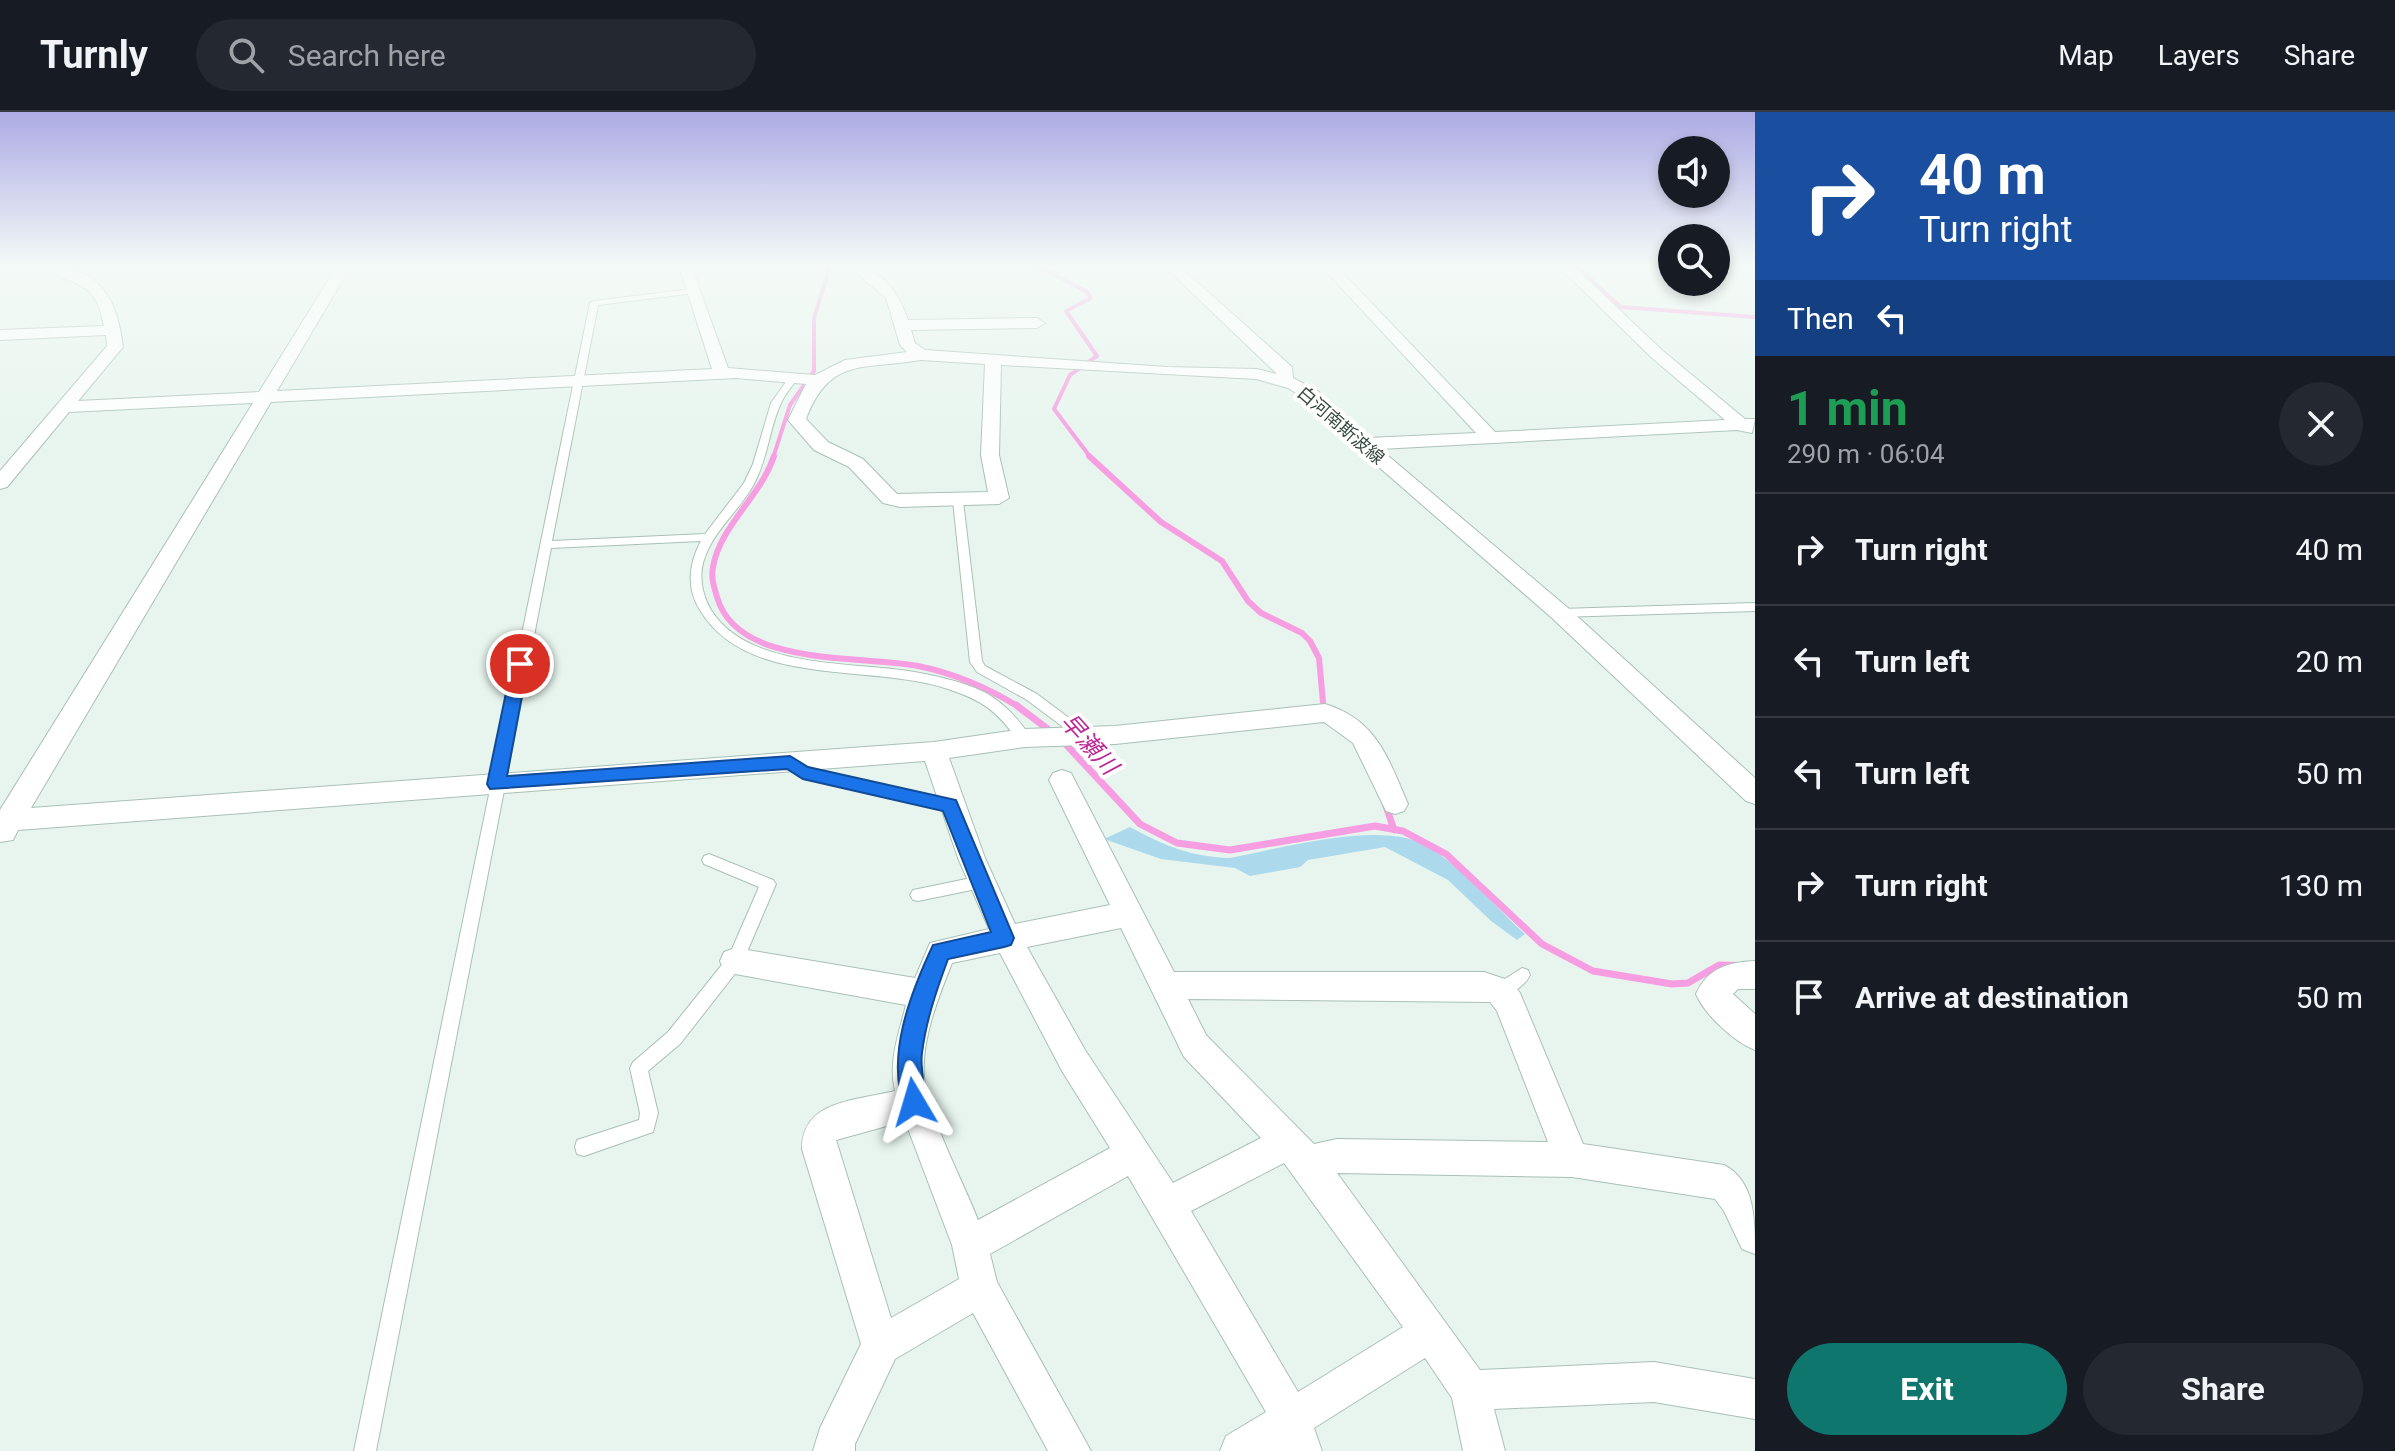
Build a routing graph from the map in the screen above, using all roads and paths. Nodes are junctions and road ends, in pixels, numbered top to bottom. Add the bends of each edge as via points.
1 (306, 328) edge
2 (589, 328) edge
3 (705, 328) edge
4 (904, 328) edge
5 (1239, 328) edge
6 (1387, 328) edge
7 (1630, 328) edge
8 (112, 330) joint
9 (0, 335) edge
10 (921, 355) junction
11 (993, 360) junction
12 (722, 375) junction
13 (807, 379) junction
14 (1284, 379) junction
15 (576, 381) junction
16 (264, 397) junction
17 (66, 407) junction
18 (1750, 429) edge
19 (1493, 440) junction
20 (1363, 444) junction
21 (0, 483) edge
22 (958, 501) junction
23 (711, 537) junction
24 (544, 545) junction
25 (1755, 607) edge
26 (1560, 613) junction
27 (1078, 736) junction
28 (1032, 737) junction
29 (934, 751) junction
30 (790, 762) junction
31 (1062, 780) dead end
32 (496, 784) junction
33 (1755, 794) edge
34 (1395, 804) dead end
35 (950, 805) junction
36 (3, 826) edge
37 (709, 860) dead end
38 (981, 882) junction
39 (918, 895) dead end
40 (1131, 913) junction
41 (1004, 938) junction
42 (735, 961) junction
43 (1755, 975) edge
44 (1165, 989) junction
45 (924, 994) junction
46 (1755, 1035) edge
47 (914, 1102) junction
48 (584, 1147) dead end
49 (1297, 1153) junction
50 (1133, 1154) junction
51 (1572, 1160) junction
52 (1168, 1204) junction
53 (1755, 1236) edge
54 (970, 1245) junction
55 (980, 1288) junction
56 (1430, 1332) junction
57 (881, 1345) junction
58 (1470, 1390) junction
59 (1755, 1399) edge
60 (1296, 1435) edge
61 (365, 1451) edge
62 (834, 1451) edge
63 (1070, 1451) edge
64 (1241, 1451) edge
65 (1484, 1451) edge

1 - 16 street
2 - 15 lane
3 - 12 street
4 - 10 street via 908,345
5 - 14 street via 1286,371
6 - 19 street
7 - 18 street
8 - 9 street
8 - 17 street via 115,347
10 - 11 street, 白河南斯波線
10 - 13 street, 白河南斯波線 via 851,361
11 - 14 street, 白河南斯波線
11 - 22 street via 990,455 1000,493 994,500
12 - 13 street
12 - 15 street
13 - 22 street via 797,420 821,446 856,463 890,499
13 - 23 lane via 776,403 758,466
14 - 20 street, 白河南斯波線 via 1313,396
15 - 16 street
15 - 24 lane
16 - 17 street
16 - 36 street
17 - 21 street
18 - 19 street
19 - 20 street
20 - 26 street, 白河南斯波線
22 - 27 lane via 976,662 1032,697
23 - 24 lane
23 - 28 lane via 703,545 695,582 708,617 730,638 786,660 900,672 945,683 1000,709
24 - 32 lane
25 - 26 lane
26 - 33 street, 白河南斯波線
27 - 28 street
27 - 34 street via 1336,715 1367,741
28 - 29 street
29 - 30 street
29 - 35 street
30 - 32 street
30 - 35 lane via 803,772
31 - 40 street
32 - 36 street
32 - 61 lane
35 - 38 street
37 - 42 lane via 768,884
38 - 39 lane
38 - 41 street
40 - 41 street
40 - 44 street
41 - 45 street via 941,952
41 - 50 street
42 - 45 street
42 - 48 lane via 674,1038 639,1068 647,1126
43 - 46 street via 1731,976 1711,994
44 - 49 street via 1195,1046
44 - 51 street via 1511,983 1509,1003
45 - 47 street via 908,1076
47 - 54 street
47 - 57 street via 830,1124 819,1132 819,1149
49 - 51 street
49 - 52 street
49 - 56 street
50 - 52 street
50 - 54 street
51 - 53 street via 1724,1183
52 - 60 street
54 - 55 street
55 - 57 street
55 - 63 street
56 - 58 street
56 - 60 street
57 - 62 street
58 - 59 street via 1654,1382
58 - 65 street
60 - 64 street

